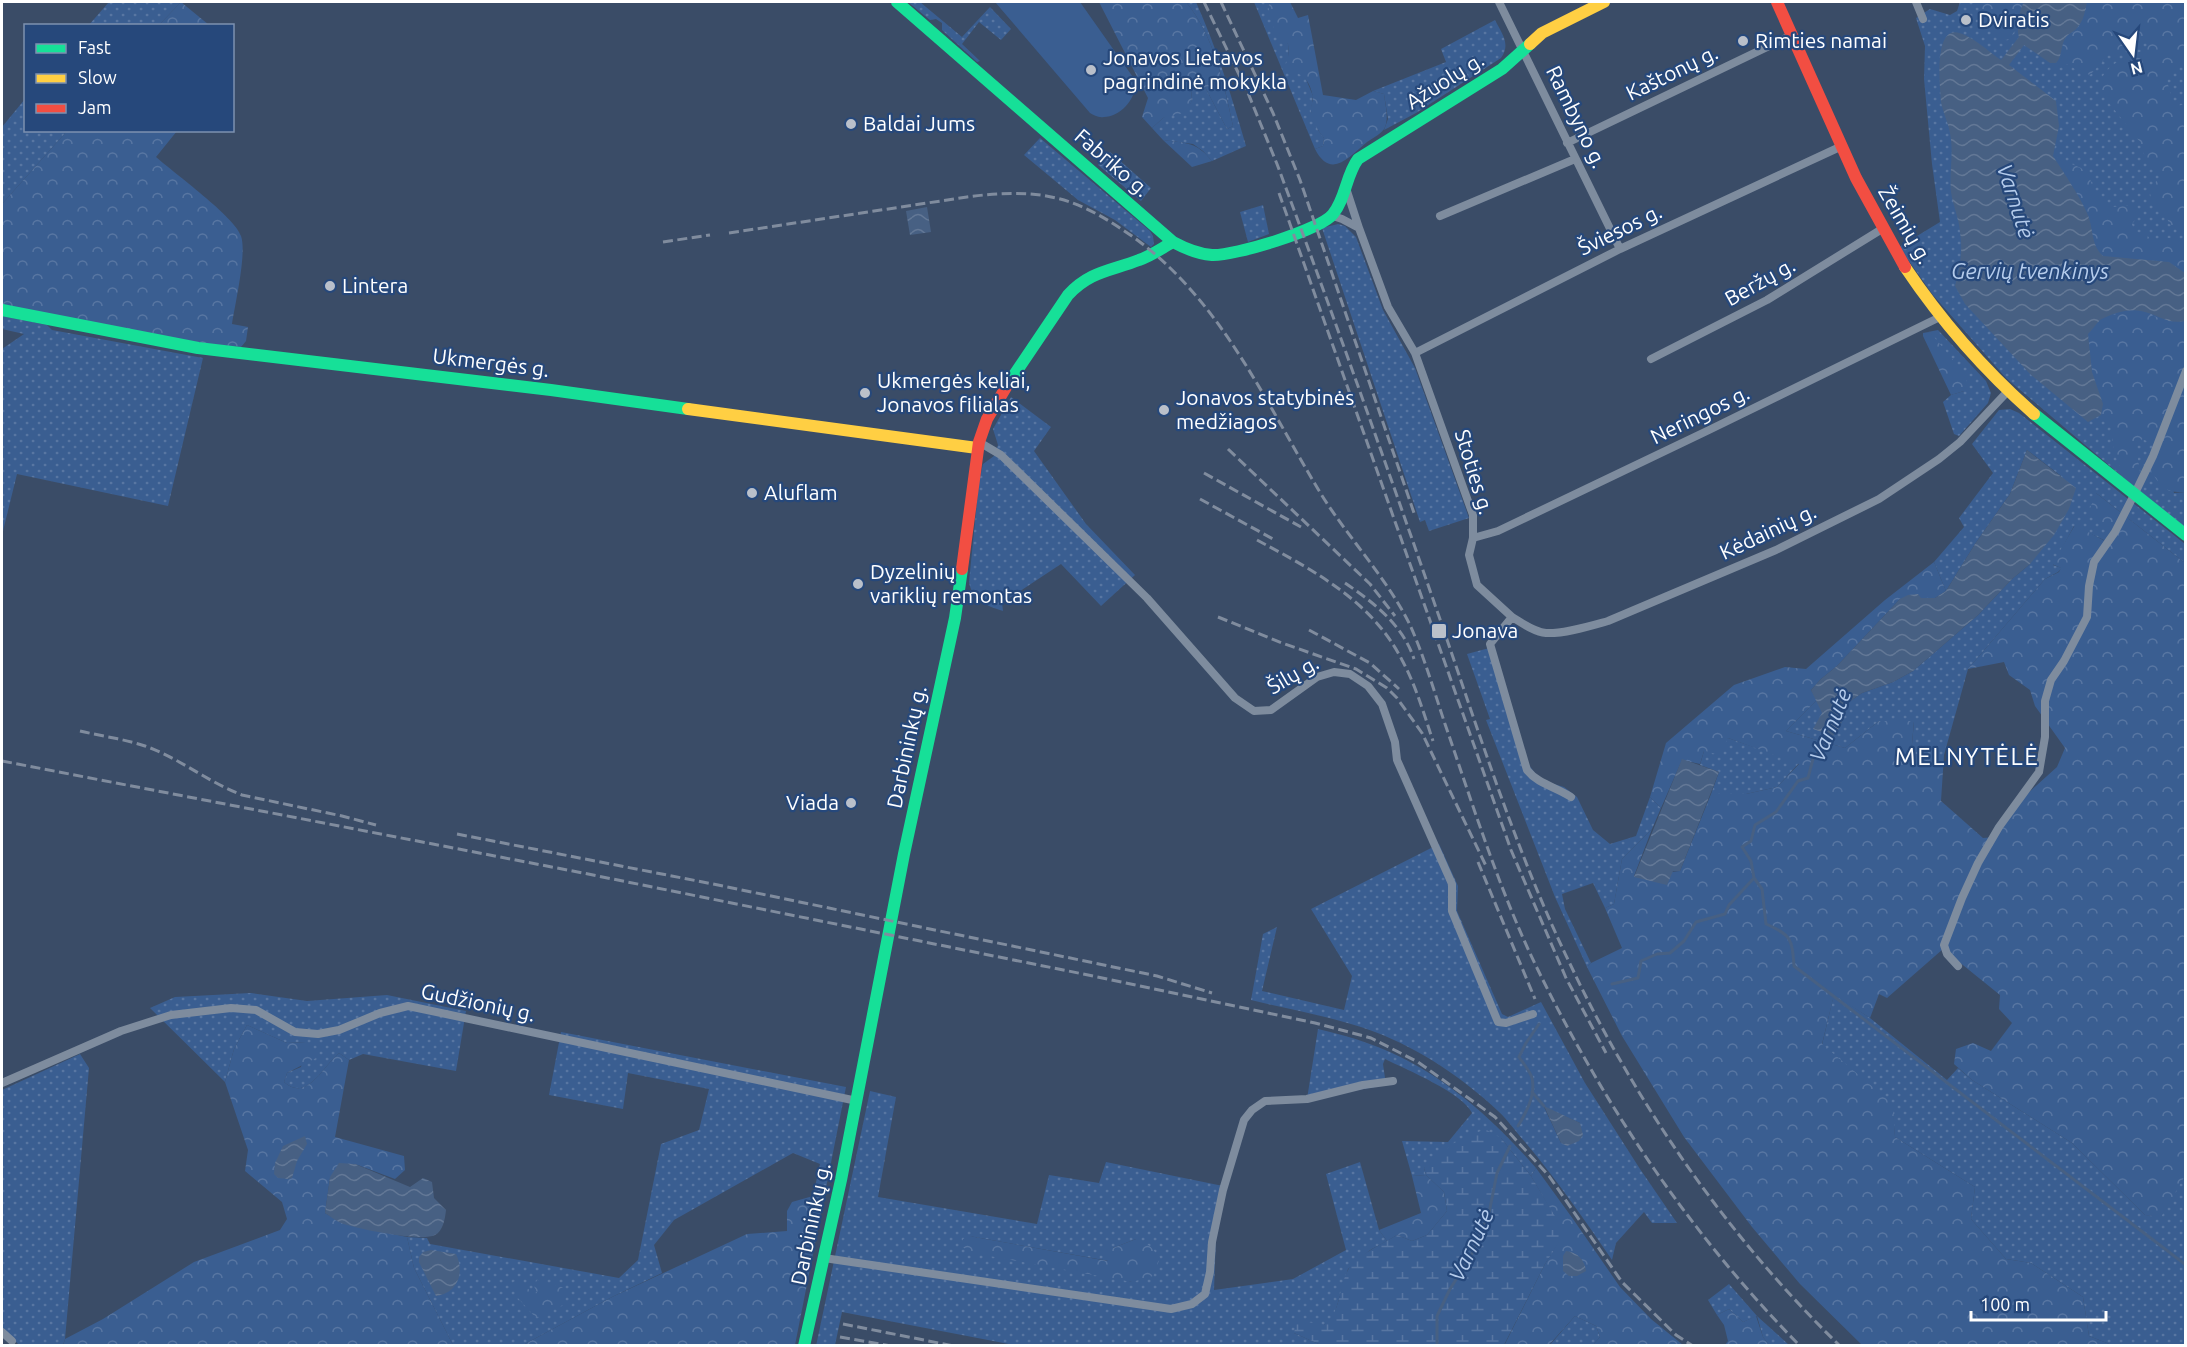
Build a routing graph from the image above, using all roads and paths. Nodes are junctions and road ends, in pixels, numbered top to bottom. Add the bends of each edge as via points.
1 (897, 2) edge
2 (1499, 2) edge
3 (1604, 2) edge
4 (1777, 2) edge
5 (1916, 2) edge
6 (1923, 19) dead end
7 (1792, 35) junction
8 (1524, 50) junction
9 (1567, 143) junction
10 (1842, 146) junction
11 (1575, 159) junction
12 (1344, 182) junction
13 (1333, 216) junction
14 (1440, 216) dead end
15 (1359, 228) junction
16 (1882, 229) junction
17 (1173, 242) junction
18 (1620, 249) junction
19 (2, 310) edge
20 (1940, 317) junction
21 (1415, 353) junction
22 (1651, 359) dead end
23 (2186, 371) edge
24 (2008, 391) junction
25 (978, 445) junction
26 (2135, 492) junction
27 (2186, 536) edge
28 (1473, 538) junction
29 (1512, 617) junction
30 (1570, 797) dead end
31 (1958, 966) dead end
32 (1533, 1014) dead end
33 (1393, 1081) dead end
34 (2, 1083) edge
35 (856, 1101) junction
36 (824, 1258) junction
37 (2, 1332) edge
38 (12, 1341) dead end
39 (804, 1346) edge

1 - 17 main road, Fabriko g.
2 - 8 street, Rambyno g.
3 - 8 main road, Ąžuolų g. via 1542,33
4 - 7 main road, Žeimių g.
5 - 6 street
7 - 9 street, Kaštonų g.
7 - 10 main road, Žeimių g.
8 - 9 street, Rambyno g.
8 - 12 main road, Ąžuolų g. via 1470,90 1370,150 1351,166
9 - 11 street, Rambyno g.
10 - 16 main road, Žeimių g.
10 - 18 street, Šviesos g.
11 - 14 street
11 - 18 street, Rambyno g.
12 - 13 main road, Ąžuolų g.
12 - 15 street, Stoties g.
13 - 15 street
13 - 17 main road, Fabriko g. via 1316,226 1230,254 1194,253
15 - 21 street, Stoties g. via 1388,307
16 - 20 main road, Žeimių g.
16 - 22 street, Beržų g. via 1767,300
17 - 25 main road, Darbininkų g. via 1140,260 1096,273 1077,285 998,399
18 - 21 street, Šviesos g.
19 - 25 main road, Ukmergės g. via 198,348
20 - 24 main road, Žeimių g.
20 - 28 street, Neringos g. via 1498,531
21 - 28 street, Stoties g. via 1473,516
23 - 26 street
24 - 26 main road, Žeimių g.
24 - 29 street, Kėdainių g. via 1960,442 1920,472 1862,508 1776,550 1608,621 1582,628 1547,633
25 - 32 street, Šilų g. via 1001,455 1148,598 1235,698 1254,711 1271,710 1317,677 1334,672 1350,674 1368,686 1382,704 1397,760 1452,884 1452,910 1498,1022
25 - 35 main road, Darbininkų g. via 955,618
26 - 27 main road, Žeimių g.
26 - 31 street via 2121,523 2094,562 2087,617 2051,680 2045,701 2039,772 1978,863 1944,945
28 - 29 street, Stoties g. via 1469,555 1477,585
29 - 30 street via 1490,644 1527,770 1541,783
33 - 36 street via 1307,1099 1265,1101 1252,1110 1244,1120 1223,1190 1205,1294 1192,1304 1171,1309
34 - 35 street, Gudžionių g. via 121,1031 171,1015 231,1008 256,1010 295,1032 318,1034 408,1006
35 - 36 main road, Darbininkų g.
36 - 39 main road, Darbininkų g.
37 - 38 street

